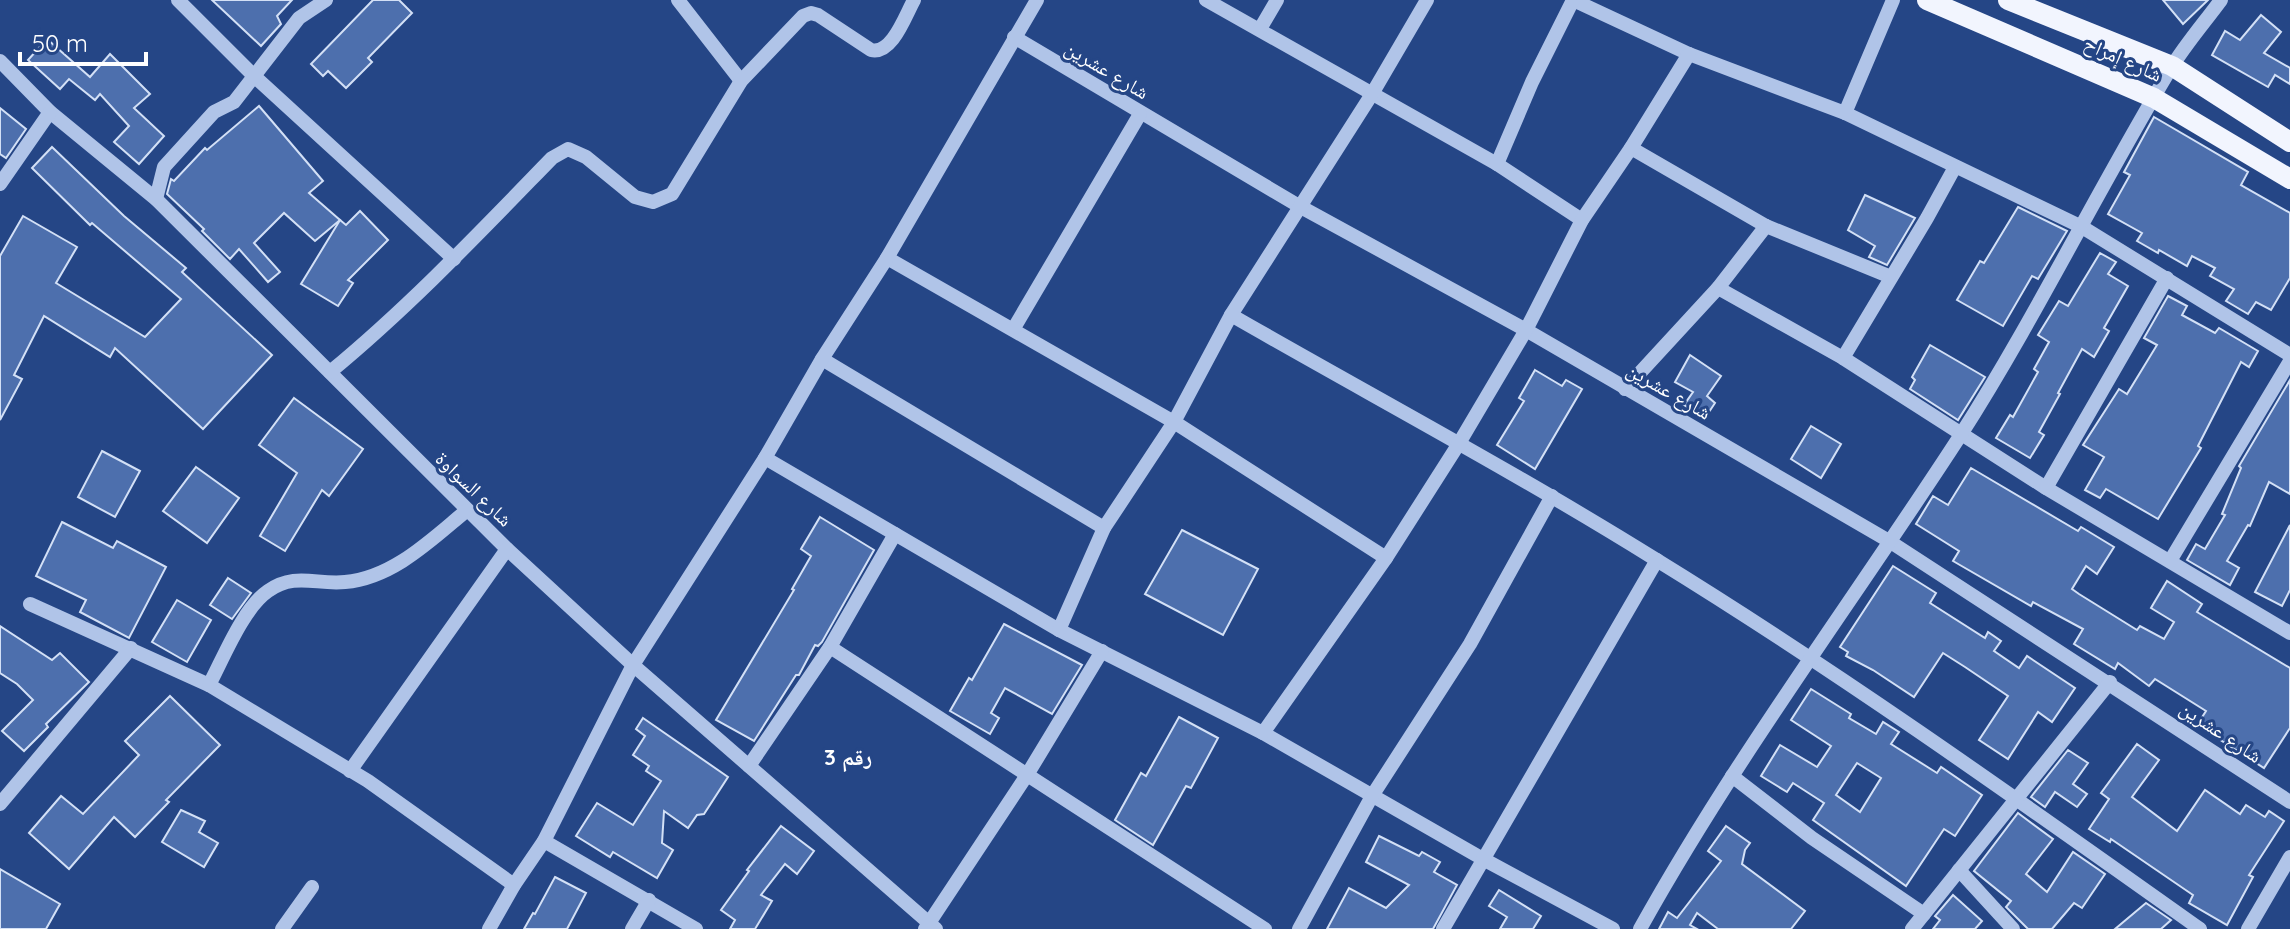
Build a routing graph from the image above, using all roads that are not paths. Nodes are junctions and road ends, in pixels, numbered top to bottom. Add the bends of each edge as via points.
1 (178, 0) edge
2 (326, 0) edge
3 (678, 0) edge
4 (914, 0) edge
5 (1037, 0) edge
6 (1206, 0) edge
7 (1277, 0) edge
8 (1427, 0) edge
9 (1573, 0) edge
10 (1893, 0) edge
11 (1927, 0) edge
12 (2011, 0) edge
13 (2221, 0) edge
14 (1260, 29) junction
15 (1014, 37) junction
16 (1689, 54) junction
17 (0, 61) edge
18 (2172, 66) junction
19 (254, 76) junction
20 (741, 81) junction
21 (1372, 94) junction
22 (2154, 98) junction
23 (50, 112) junction
24 (1845, 113) junction
25 (1140, 114) junction
26 (2290, 142) edge
27 (1631, 148) junction
28 (1497, 164) junction
29 (1955, 167) junction
30 (2290, 179) edge
31 (0, 184) edge
32 (156, 199) junction
33 (1299, 206) junction
34 (1582, 220) junction
35 (1766, 226) junction
36 (2082, 227) junction
37 (887, 258) junction
38 (454, 259) junction
39 (1891, 277) junction
40 (2167, 278) junction
41 (1718, 288) junction
42 (1231, 315) junction
43 (1014, 328) junction
44 (1526, 330) junction
45 (2290, 355) edge
46 (1843, 358) junction
47 (822, 359) junction
48 (2290, 361) edge
49 (330, 372) junction
50 (1625, 389) junction
51 (1174, 422) junction
52 (1961, 434) junction
53 (1458, 445) junction
54 (765, 458) junction
55 (2046, 488) junction
56 (1552, 496) junction
57 (466, 511) junction
58 (1104, 528) junction
59 (895, 534) junction
60 (1889, 541) junction
61 (507, 549) junction
62 (1386, 558) junction
63 (1657, 560) junction
64 (2170, 561) junction
65 (30, 604) dead end
66 (1059, 630) junction
67 (2290, 633) edge
68 (830, 647) junction
69 (131, 648) junction
70 (1102, 651) junction
71 (1810, 660) junction
72 (633, 665) junction
73 (2110, 682) junction
74 (209, 685) junction
75 (1263, 733) junction
76 (749, 766) junction
77 (350, 771) junction
78 (1027, 775) junction
79 (1732, 776) junction
80 (1372, 796) junction
81 (2017, 798) junction
82 (2290, 802) edge
83 (0, 804) edge
84 (544, 841) junction
85 (2290, 857) edge
86 (1483, 859) junction
87 (1959, 870) junction
88 (514, 885) junction
89 (312, 887) dead end
90 (649, 900) junction
91 (1924, 914) junction
92 (930, 927) edge
93 (282, 929) edge
94 (489, 929) edge
95 (632, 929) edge
96 (696, 929) edge
97 (1265, 929) edge
98 (1299, 929) edge
99 (1443, 929) edge
100 (1613, 929) edge
101 (1640, 929) edge
102 (1912, 929) edge
103 (2013, 929) edge
104 (2200, 929) edge
105 (2248, 929) edge

1 - 19 street
2 - 19 street via 299,18
3 - 20 street
4 - 20 street via 879,51 818,15 803,16
5 - 15 street
6 - 14 street
7 - 14 street
8 - 21 street
9 - 16 street
9 - 28 street
10 - 24 street
11 - 22 main road, شارع إمراح
12 - 18 main road, شارع إمراح
13 - 18 street
14 - 21 street
15 - 25 street, شارع عشرين
15 - 37 street
16 - 24 street
16 - 27 street
17 - 23 street, شارع السواوة
18 - 22 street
18 - 26 main road, شارع إمراح
19 - 32 street via 234,102 214,112 164,167
19 - 38 street
20 - 38 street via 672,194 653,202 635,197 568,149 552,158
21 - 28 street
21 - 33 street
22 - 30 main road, شارع إمراح
22 - 36 street
23 - 31 street
23 - 32 street, شارع السواوة
24 - 29 street
25 - 33 street, شارع عشرين
25 - 43 street
27 - 34 street
27 - 35 street
28 - 34 street
29 - 36 street
29 - 39 street
32 - 49 street, شارع السواوة
33 - 42 street
33 - 44 street, شارع عشرين
34 - 44 street
35 - 39 street
35 - 41 street
36 - 40 street
36 - 52 street
37 - 43 street
37 - 47 street
38 - 49 street
39 - 46 street
40 - 45 street
40 - 55 street
41 - 46 street
41 - 50 street
42 - 51 street
42 - 53 street
43 - 51 street
44 - 50 street, شارع عشرين
44 - 53 street
46 - 52 street
47 - 54 street
47 - 58 street
48 - 64 street
49 - 57 street, شارع السواوة
50 - 60 street, شارع عشرين
51 - 58 street
51 - 62 street
52 - 55 street
52 - 60 street
53 - 56 street
53 - 62 street
54 - 59 street
54 - 72 street
55 - 64 street
56 - 63 street
56 - 80 street via 1470,644
57 - 61 street, شارع السواوة
57 - 74 street via 409,558 379,573 346,582 286,580 265,593
58 - 66 street
59 - 66 street
59 - 68 street
60 - 71 street
60 - 73 street, شارع عشرين
61 - 72 street, شارع السواوة
61 - 77 street
62 - 75 street
63 - 71 street
63 - 86 street
64 - 67 street
65 - 69 street
66 - 70 street
68 - 76 street
68 - 78 street
69 - 74 street
69 - 83 street
70 - 75 street
70 - 78 street
71 - 79 street
71 - 81 street
72 - 76 street, شارع السواوة
72 - 84 street
73 - 81 street
73 - 82 street, شارع عشرين
74 - 77 street
75 - 80 street
76 - 92 street, شارع السواوة
77 - 88 street
78 - 92 street
78 - 97 street
79 - 91 street
79 - 101 street
80 - 86 street
80 - 98 street
81 - 87 street
81 - 104 street
84 - 88 street
84 - 90 street
85 - 105 street
86 - 99 street
86 - 100 street
87 - 91 street
87 - 103 street
88 - 94 street
89 - 93 street
90 - 95 street
90 - 96 street
91 - 102 street

